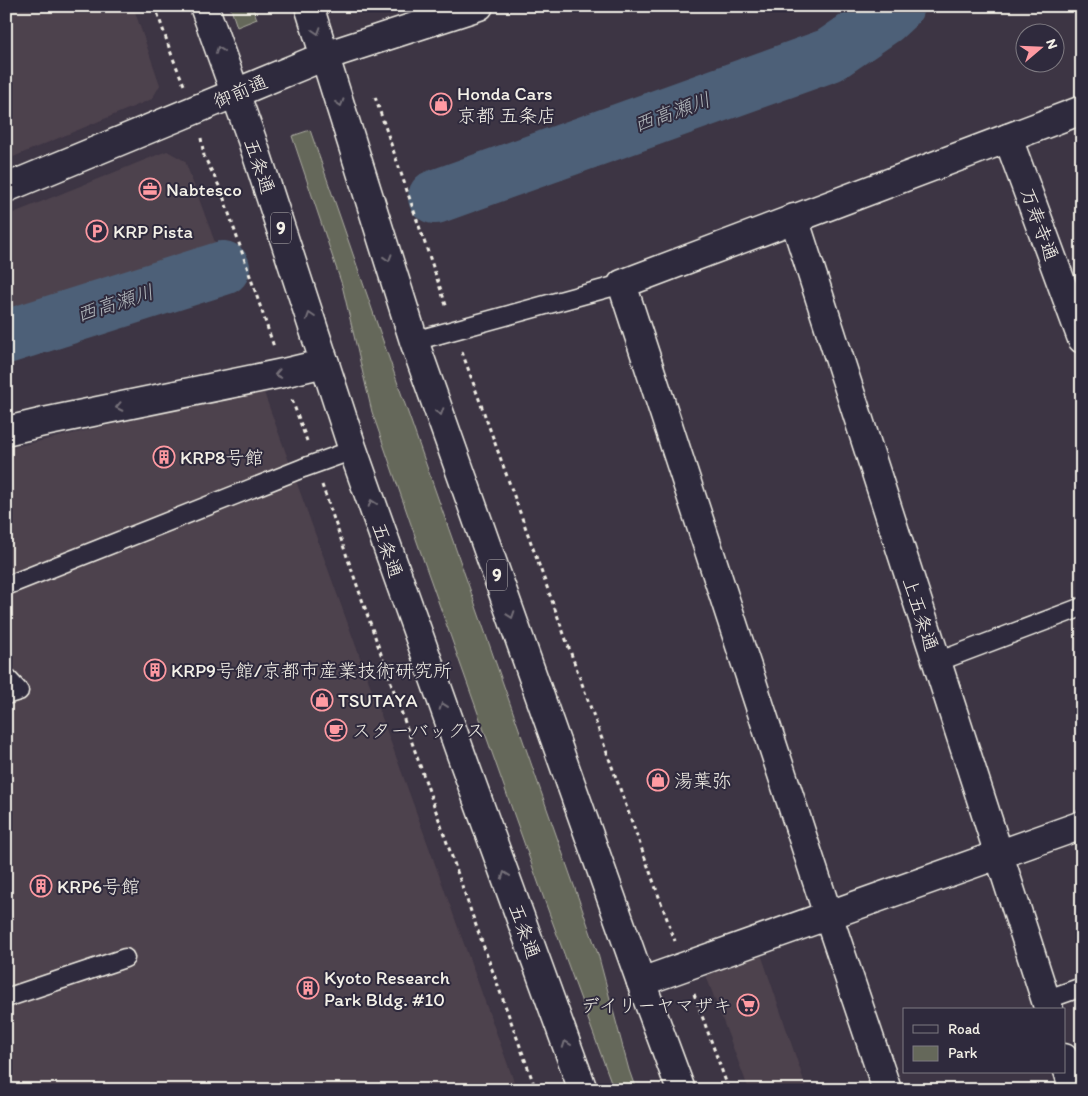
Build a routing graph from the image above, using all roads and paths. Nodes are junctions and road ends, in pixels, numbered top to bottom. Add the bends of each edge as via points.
1 (155, 6) edge
2 (204, 6) edge
3 (309, 6) edge
4 (479, 6) edge
5 (325, 56) junction
6 (187, 93) dead end
7 (234, 93) junction
8 (375, 97) dead end
9 (1082, 110) edge
10 (200, 133) dead end
11 (1008, 138) junction
12 (6, 188) edge
13 (794, 218) junction
14 (622, 284) junction
15 (454, 330) junction
16 (1082, 339) edge
17 (414, 341) junction
18 (325, 363) junction
19 (283, 373) junction
20 (6, 431) edge
21 (353, 450) junction
22 (314, 464) junction
23 (6, 586) edge
24 (1082, 607) edge
25 (936, 662) junction
26 (6, 677) edge
27 (6, 695) edge
28 (1082, 825) edge
29 (999, 855) junction
30 (828, 915) junction
31 (125, 958) dead end
32 (684, 967) junction
33 (641, 982) junction
34 (1082, 987) edge
35 (6, 998) edge
36 (1047, 1005) edge
37 (1066, 1064) edge
38 (536, 1090) edge
39 (583, 1090) edge
40 (681, 1090) edge
41 (729, 1090) edge
42 (887, 1090) edge
43 (1074, 1090) edge

1 - 6 path
7 -> 2 main road, 五条通 / 9
3 -> 5 main road, 9
4 - 5 main road, 御前通
5 - 7 main road, 御前通
5 -> 17 main road, 9
7 - 12 main road, 御前通
18 -> 7 main road, 五条通 / 9
8 - 15 path
9 - 11 main road
10 - 19 path via 204,156 221,190
11 - 13 main road
11 - 16 main road, 万寿寺通
13 - 14 main road
13 - 25 main road, 上五条通
14 - 15 lane
14 - 30 main road
15 - 17 lane
15 - 32 path
17 -> 33 main road, 9
18 - 19 main road
18 - 21 main road, 五条通 / 9
19 -> 20 main road
19 - 22 path
21 - 22 lane
39 -> 21 main road, 五条通 / 9
22 - 23 lane
22 - 38 path
24 - 25 lane
25 - 29 main road, 上五条通
26 - 27 lane via 19,691
28 - 29 main road
29 - 30 main road
29 - 36 main road, 上五条通
30 - 32 main road
30 - 42 main road
31 - 35 lane
32 - 33 main road
32 - 41 path
33 - 40 main road, 9
34 - 36 lane
37 - 43 main road

